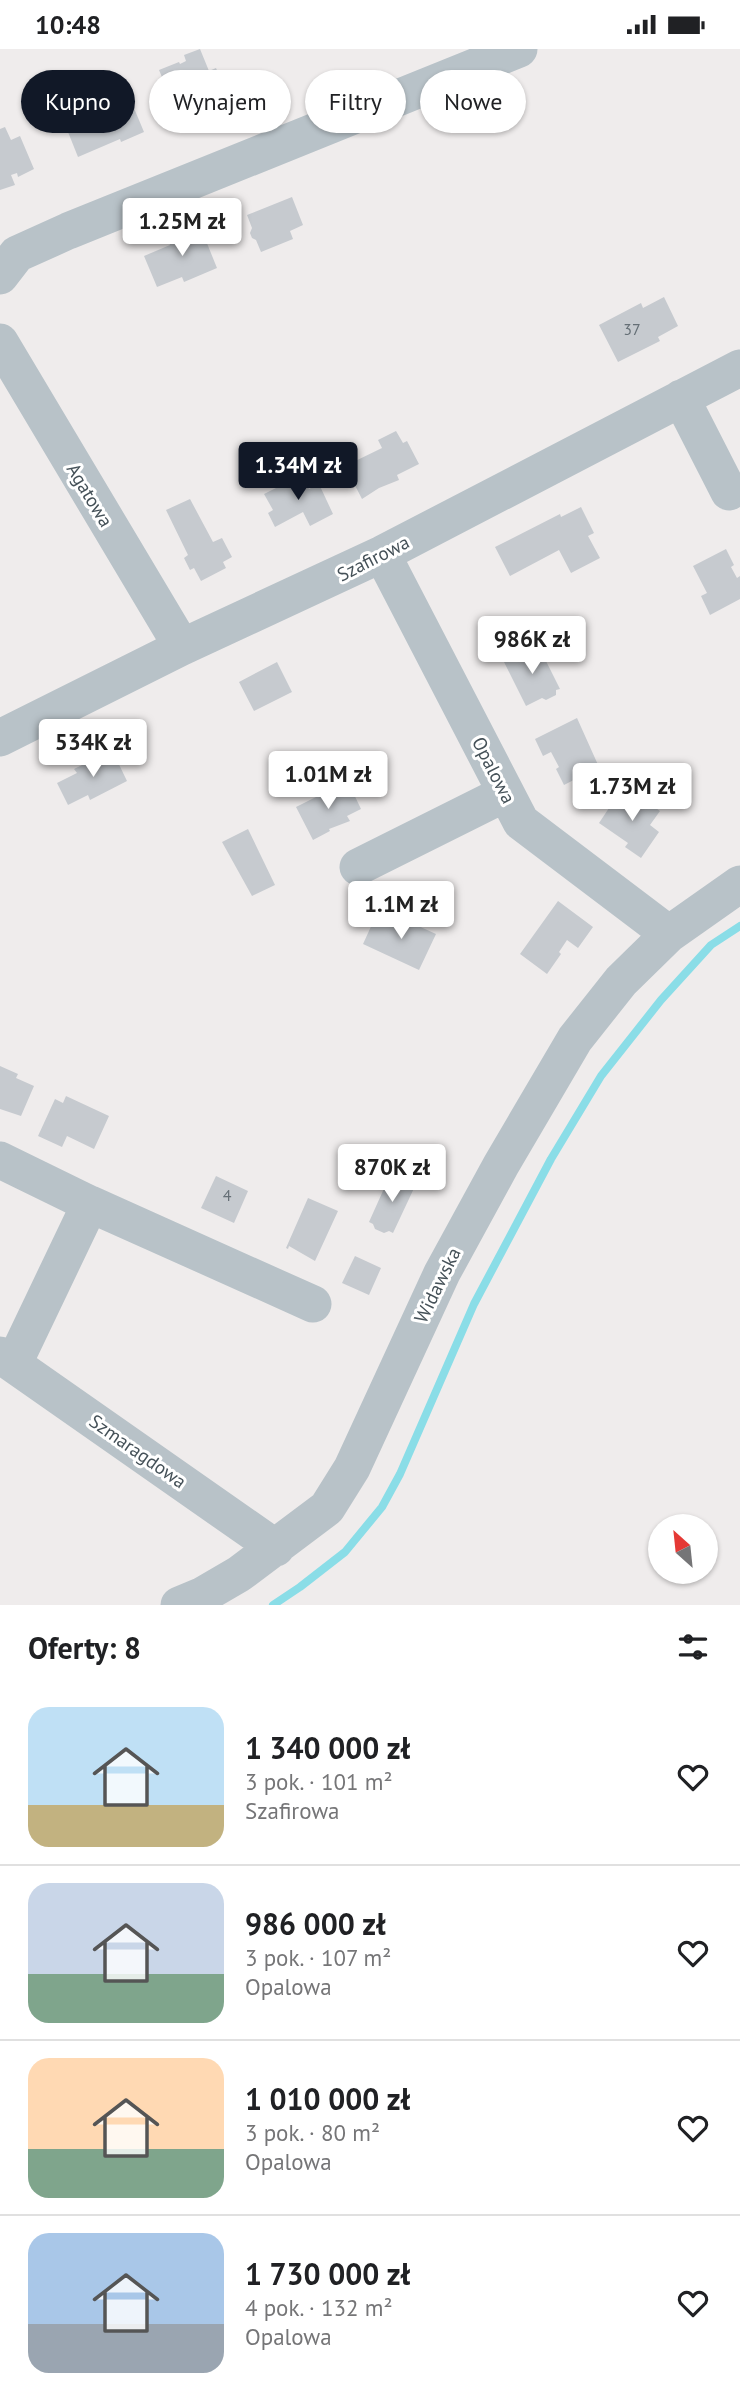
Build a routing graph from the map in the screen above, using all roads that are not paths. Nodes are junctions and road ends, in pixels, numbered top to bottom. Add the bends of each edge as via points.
1 (519, 49) edge
2 (0, 276) edge
3 (0, 342) edge
4 (740, 367) edge
5 (681, 398) junction
6 (729, 492) dead end
7 (382, 554) junction
8 (181, 647) junction
9 (0, 738) edge
10 (506, 793) junction
11 (358, 867) dead end
12 (740, 884) edge
13 (669, 934) junction
14 (0, 1160) edge
15 (90, 1204) junction
16 (313, 1304) dead end
17 (7, 1359) edge
18 (276, 1548) junction
19 (179, 1605) edge

1 - 2 street via 68,231 17,254
3 - 8 street, Agatowa
4 - 5 street, Szafirowa
5 - 6 street
5 - 7 street, Szafirowa
7 - 8 street, Szafirowa
7 - 10 street, Opalowa
8 - 9 street, Szafirowa
10 - 11 street
10 - 13 street, Opalowa via 521,822
12 - 13 street, Widawska
13 - 18 street, Widawska via 621,981 575,1039 442,1273 352,1468 327,1508
14 - 15 street
15 - 16 street
15 - 17 street
17 - 18 street, Szmaragdowa
18 - 19 street, Widawska via 239,1574

